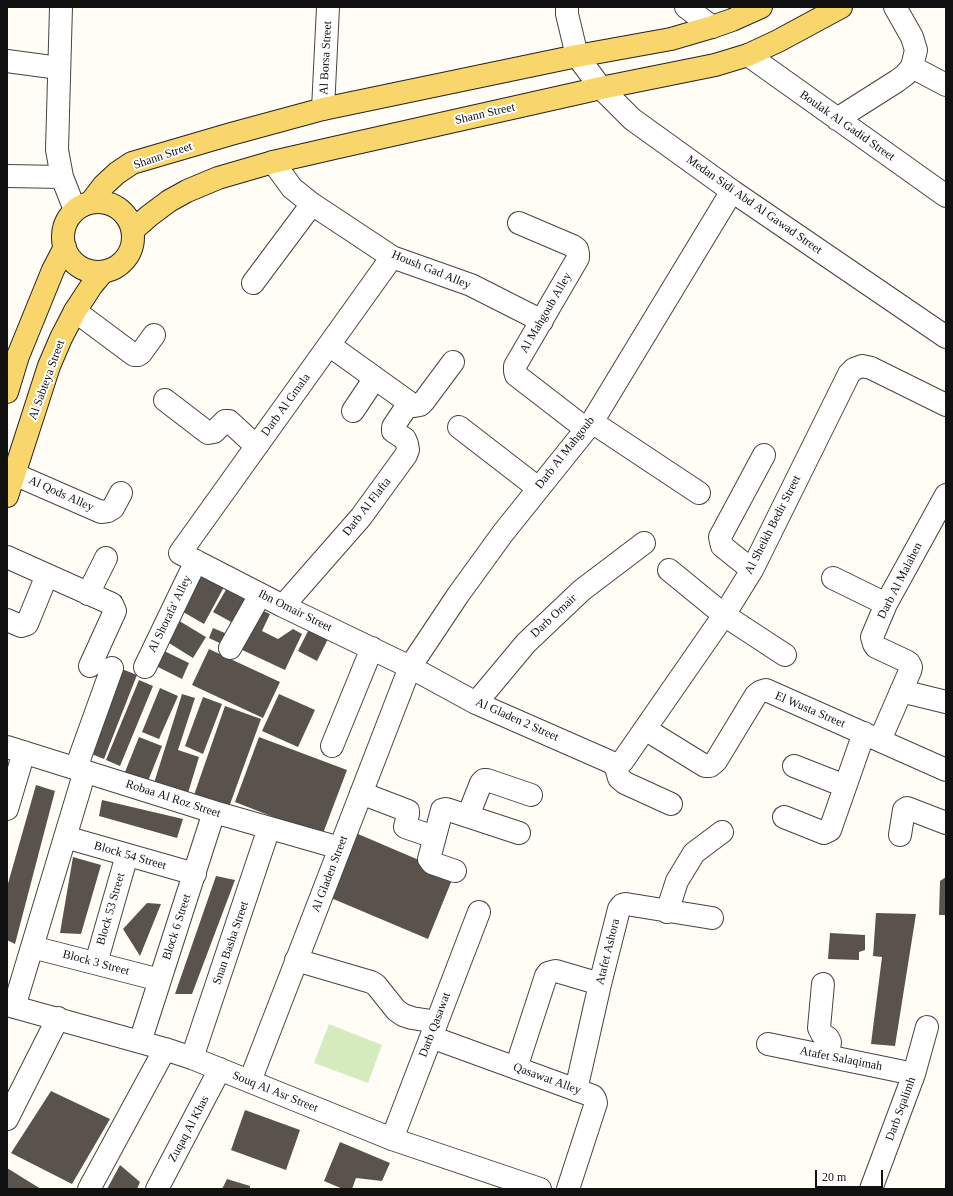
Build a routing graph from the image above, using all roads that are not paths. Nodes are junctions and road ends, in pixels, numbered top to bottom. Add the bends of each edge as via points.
1 (61, 7) edge
2 (328, 7) edge
3 (567, 7) edge
4 (686, 7) edge
5 (761, 7) edge
6 (842, 7) edge
7 (895, 7) edge
8 (712, 27) junction
9 (748, 55) junction
10 (577, 56) junction
11 (7, 61) edge
12 (912, 67) junction
13 (59, 68) junction
14 (946, 85) edge
15 (601, 88) junction
16 (323, 109) junction
17 (837, 119) junction
18 (273, 162) junction
19 (7, 176) edge
20 (62, 177) junction
21 (732, 191) junction
22 (946, 196) edge
23 (312, 204) junction
24 (83, 206) junction
25 (519, 223) dead end
26 (133, 230) junction
27 (65, 247) junction
28 (392, 257) junction
29 (103, 272) junction
30 (253, 283) dead end
31 (75, 311) junction
32 (542, 320) junction
33 (154, 335) dead end
34 (946, 337) edge
35 (329, 345) junction
36 (453, 362) dead end
37 (375, 378) junction
38 (7, 392) edge
39 (165, 400) dead end
40 (409, 403) junction
41 (946, 405) edge
42 (353, 411) dead end
43 (589, 426) junction
44 (459, 427) dead end
45 (256, 446) junction
46 (764, 455) dead end
47 (14, 474) junction
48 (538, 488) junction
49 (121, 493) dead end
50 (699, 493) dead end
51 (946, 495) edge
52 (7, 496) edge
53 (644, 543) dead end
54 (7, 557) edge
55 (188, 557) junction
56 (106, 558) dead end
57 (669, 570) dead end
58 (752, 570) junction
59 (47, 575) junction
60 (833, 578) dead end
61 (88, 594) junction
62 (260, 594) junction
63 (886, 604) junction
64 (283, 606) junction
65 (724, 615) junction
66 (7, 620) edge
67 (230, 648) dead end
68 (372, 648) junction
69 (785, 655) dead end
70 (90, 666) dead end
71 (144, 667) dead end
72 (410, 667) junction
73 (112, 668) dead end
74 (902, 691) junction
75 (946, 702) edge
76 (476, 703) junction
77 (645, 728) junction
78 (872, 737) junction
79 (332, 746) dead end
80 (16, 749) edge
81 (619, 761) junction
82 (794, 766) dead end
83 (80, 769) junction
84 (946, 770) edge
85 (845, 786) junction
86 (361, 793) junction
87 (531, 795) dead end
88 (672, 804) dead end
89 (7, 809) edge
90 (214, 812) junction
91 (468, 816) junction
92 (784, 817) dead end
93 (946, 824) edge
94 (269, 828) junction
95 (722, 832) dead end
96 (519, 833) dead end
97 (900, 835) dead end
98 (65, 837) junction
99 (434, 837) junction
100 (340, 848) junction
101 (127, 855) junction
102 (455, 870) dead end
103 (195, 874) junction
104 (479, 912) dead end
105 (667, 912) junction
106 (712, 918) dead end
107 (32, 947) junction
108 (296, 960) junction
109 (96, 964) junction
110 (160, 980) junction
111 (600, 984) junction
112 (823, 984) dead end
113 (10, 1006) edge
114 (58, 1018) junction
115 (927, 1027) dead end
116 (434, 1029) junction
117 (140, 1042) junction
118 (768, 1044) dead end
119 (165, 1049) junction
120 (828, 1056) junction
121 (192, 1058) junction
122 (516, 1068) junction
123 (220, 1069) junction
124 (914, 1074) junction
125 (250, 1081) junction
126 (576, 1090) junction
127 (7, 1118) edge
128 (392, 1139) junction
129 (89, 1189) edge
130 (158, 1189) edge
131 (540, 1189) edge
132 (568, 1189) edge
133 (871, 1189) edge

1 - 13 street
2 - 16 street, Al Borsa Street
3 - 10 street
4 - 8 street
5 - 8 main road, Shann Street
6 - 9 main road, Shann Street
7 - 12 street via 912,37 916,50
8 - 10 main road, Shann Street via 671,39
9 - 15 main road, Shann Street via 714,65
9 - 17 street, Boulak Al Gadid Street
10 - 15 street, Medan Sidi Abd Al Gawad Street
10 - 16 main road, Shann Street
11 - 13 street
12 - 14 street
12 - 17 street via 901,78
13 - 20 street via 57,150
15 - 18 main road, Shann Street
15 - 21 street, Medan Sidi Abd Al Gawad Street via 632,119
16 - 24 main road, Shann Street via 132,164 117,173
17 - 22 street, Boulak Al Gadid Street
18 - 23 street, Housh Gad Alley via 292,188
18 - 26 main road, Shann Street via 218,178 187,191 159,208
19 - 20 street
20 - 24 street
21 - 34 street, Medan Sidi Abd Al Gawad Street
21 - 43 street, Darb Al Mahgoub
23 - 28 street, Housh Gad Alley
23 - 30 street
24 - 26 main road via 100,202 118,207 128,218
24 - 27 main road via 69,218 64,227
25 - 32 street, Al Mahgoub Alley via 577,249 578,258
26 - 29 main road via 134,240 127,258 112,270
27 - 29 main road via 69,256 83,269
27 - 38 main road via 18,356
28 - 32 street, Housh Gad Alley via 471,285
28 - 35 street, Darb Al Gmala
29 - 31 main road, Al Sabteya Street
31 - 33 street via 134,355 141,353
31 - 47 main road, Al Sabteya Street via 50,366
32 - 43 street, Al Mahgoub Alley via 515,366 516,375
35 - 37 street
35 - 45 street, Darb Al Gmala
36 - 40 street via 420,405 414,406
37 - 40 street
37 - 42 street
39 - 45 street via 208,433 214,432 225,420 229,421
40 - 64 street, Darb Al Flafta via 393,427 394,431 405,439 408,450 406,455 361,517
41 - 58 street, Al Sheikh Bedir Street via 871,368 862,366 854,369 849,374
43 - 48 street, Darb Al Mahgoub
43 - 50 street, Al Mahgoub Alley
44 - 48 street
45 - 55 street, Darb Al Gmala
46 - 58 street via 720,537 722,546
47 - 49 street, Al Qods Alley via 102,512 108,512 112,508
47 - 52 main road, Al Sabteya Street
48 - 72 street, Darb Al Mahgoub via 498,539
51 - 63 street, Darb Al Malahen
53 - 76 street, Darb Omair via 582,590 526,643
54 - 59 street
55 - 62 street, Ibn Omair Street
55 - 71 street, Al Shorafa' Alley
56 - 61 street
57 - 65 street
58 - 65 street, Al Sheikh Bedir Street
59 - 61 street
59 - 66 street via 27,624 21,626
60 - 63 street
61 - 70 street via 112,604 115,611
62 - 64 street, Ibn Omair Street
62 - 67 street
63 - 74 street, Darb Al Malahen via 872,640 876,647 909,663 911,667
64 - 68 street, Ibn Omair Street
65 - 69 street
65 - 77 street, Al Sheikh Bedir Street
68 - 72 street, Ibn Omair Street
68 - 79 street
72 - 76 street, Al Gladen 2 Street
72 - 86 street, Al Gladen Street
73 - 83 street
74 - 75 street
74 - 78 street, Darb Al Malahen
76 - 81 street, Al Gladen 2 Street
77 - 78 street, El Wusta Street via 705,766 710,766 716,761 756,695 766,690
77 - 81 street, Al Sheikh Bedir Street
78 - 84 street, El Wusta Street
78 - 85 street, Darb Al Malahen
80 - 83 street, Robaa Al Roz Street
80 - 89 street
81 - 88 street via 619,778 624,783
82 - 85 street
83 - 90 street, Robaa Al Roz Street
83 - 98 street
85 - 92 street, Darb Al Malahen via 827,833
86 - 99 street via 408,811 406,828
86 - 100 street, Al Gladen Street
87 - 91 street via 484,780
90 - 94 street, Robaa Al Roz Street
90 - 103 street, Block 6 Street
91 - 96 street
91 - 99 street via 442,810
93 - 97 street via 907,808 904,810
94 - 100 street, Robaa Al Roz Street
94 - 121 street, Snan Basha Street
95 - 105 street via 694,853 677,881
98 - 101 street, Block 54 Street
98 - 107 street
99 - 102 street via 430,861
100 - 108 street, Al Gladen Street
101 - 103 street, Block 54 Street
101 - 109 street, Block 53 Street
103 - 110 street, Block 6 Street
104 - 116 street, Darb Qasawat
105 - 106 street, Atafet Ashora
105 - 111 street, Atafet Ashora via 622,905
107 - 109 street, Block 3 Street
107 - 113 street
108 - 116 street, Qasawat Alley via 371,982 396,1010
108 - 125 street, Al Gladen Street
109 - 110 street, Block 3 Street
110 - 117 street, Block 6 Street
111 - 122 street via 556,971 548,973
111 - 126 street, Atafet Ashora
112 - 120 street via 820,1032 830,1042
113 - 114 street, Souq Al Asr Street
114 - 117 street, Souq Al Asr Street
114 - 127 street
115 - 124 street, Darb Sqalimh
116 - 122 street, Qasawat Alley
116 - 128 street, Darb Qasawat
117 - 119 street, Souq Al Asr Street
118 - 120 street, Atafet Salaqimah
119 - 121 street, Souq Al Asr Street
119 - 129 street
120 - 124 street, Atafet Salaqimah
121 - 123 street, Souq Al Asr Street
122 - 126 street, Qasawat Alley
123 - 125 street, Souq Al Asr Street
123 - 130 street, Zuqaq Al Khas
124 - 133 street, Darb Sqalimh
125 - 128 street, Souq Al Asr Street
126 - 132 street, Qasawat Alley via 593,1096 596,1103
128 - 131 street, Souq Al Asr Street

